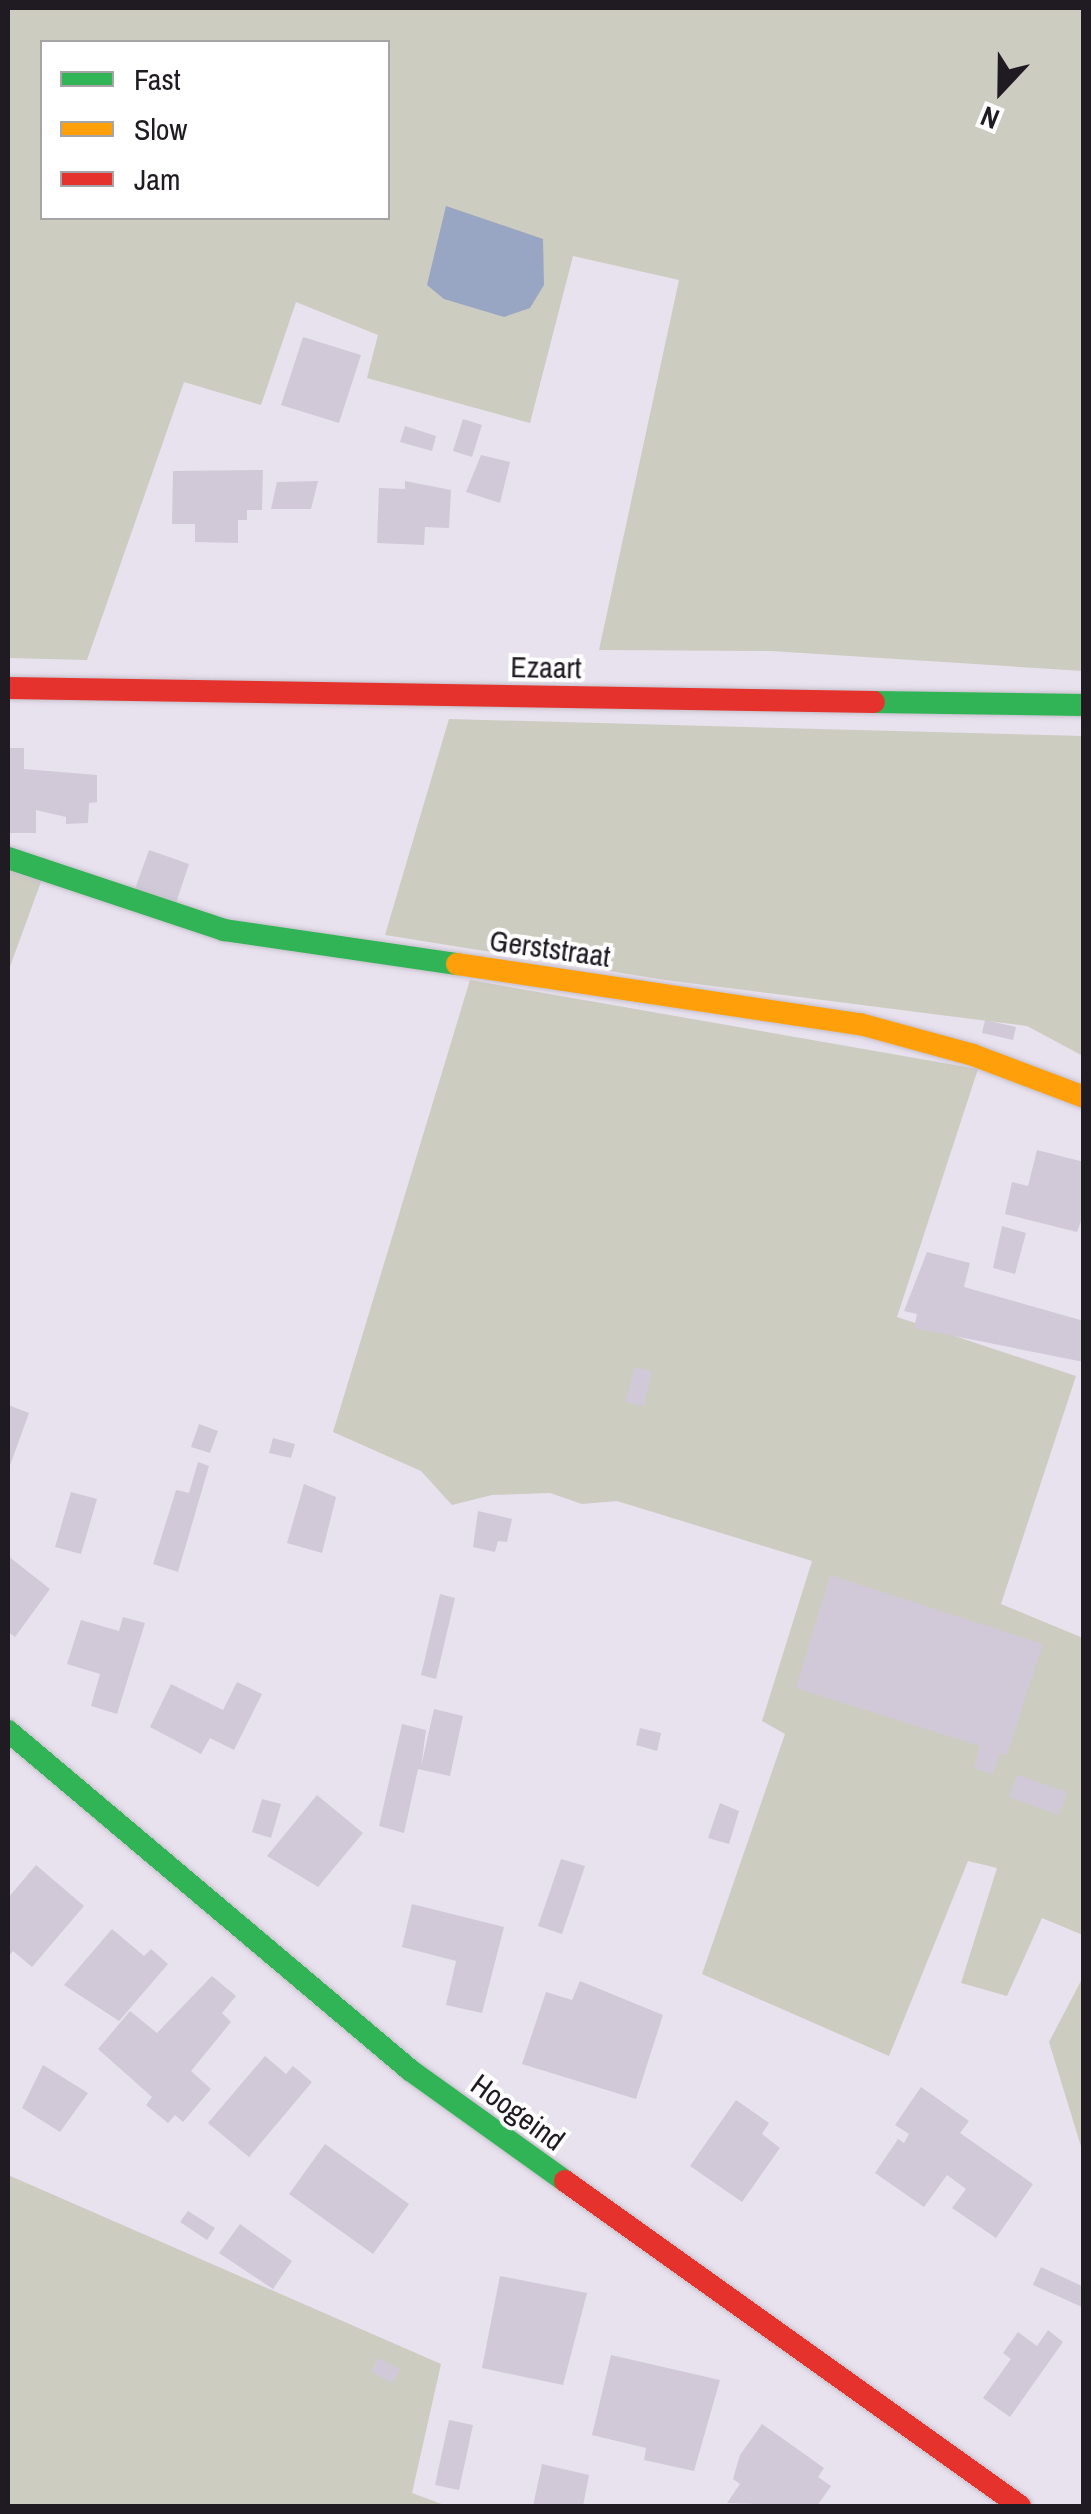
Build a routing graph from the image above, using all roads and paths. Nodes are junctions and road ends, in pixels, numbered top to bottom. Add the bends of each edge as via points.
1 (8, 688) edge
2 (1084, 705) edge
3 (8, 858) edge
4 (1084, 1097) edge
5 (8, 1731) edge
6 (1020, 2506) edge

1 - 2 street, Ezaart
3 - 4 street, Gerststraat via 224,930 860,1024
5 - 6 street, Hoogeind via 410,2070

